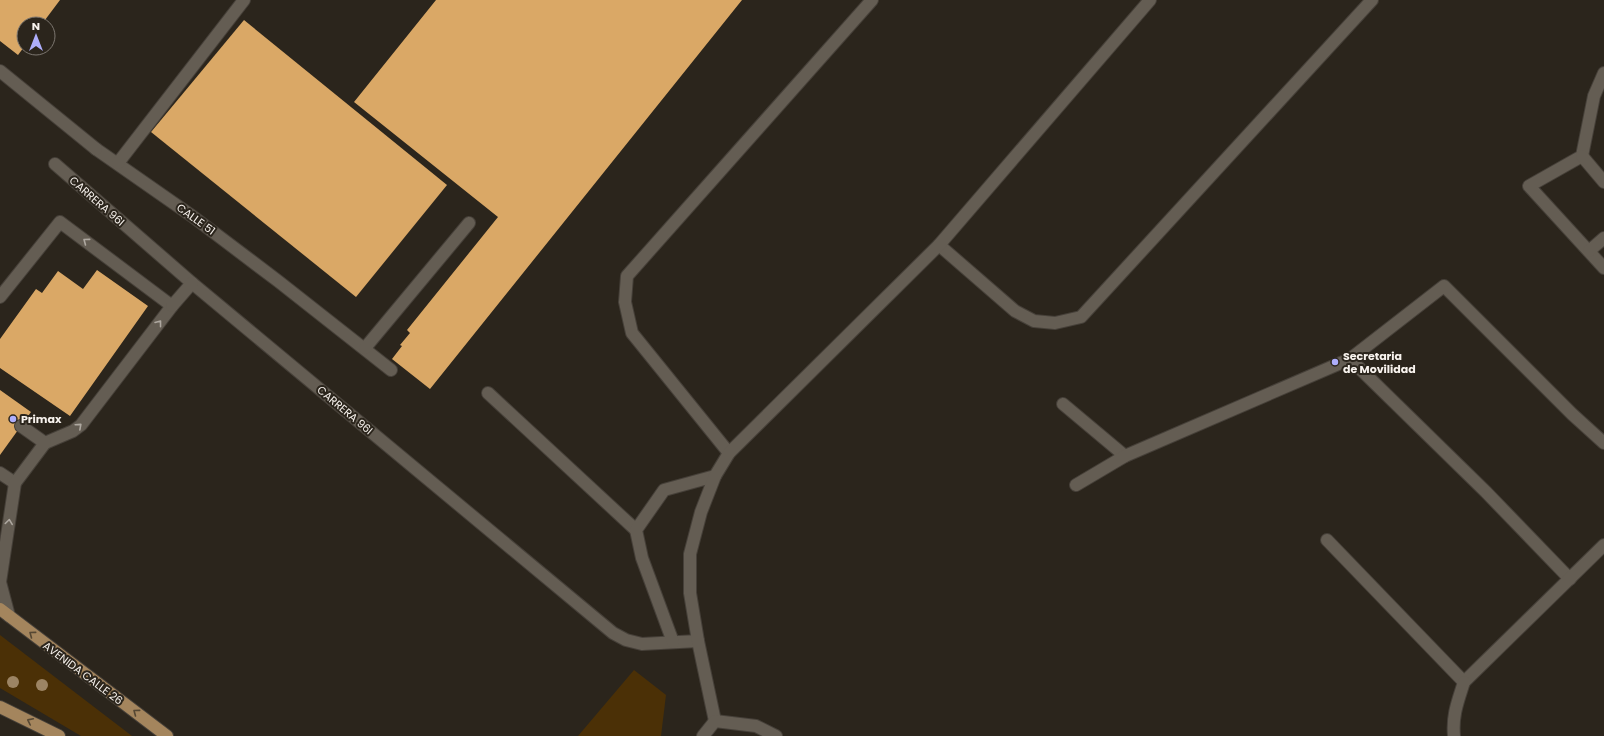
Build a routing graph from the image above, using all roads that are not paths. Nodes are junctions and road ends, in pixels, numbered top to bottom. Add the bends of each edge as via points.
1 (244, 0) edge
2 (872, 0) edge
3 (1150, 0) edge
4 (1372, 0) edge
5 (0, 71) edge
6 (1604, 73) edge
7 (1582, 156) junction
8 (118, 163) junction
9 (55, 164) dead end
10 (1604, 182) edge
11 (469, 223) dead end
12 (1604, 238) edge
13 (939, 245) junction
14 (1589, 251) junction
15 (1604, 268) edge
16 (192, 282) junction
17 (0, 298) edge
18 (172, 306) junction
19 (365, 348) junction
20 (1350, 359) junction
21 (391, 370) dead end
22 (488, 393) dead end
23 (1063, 404) dead end
24 (21, 426) dead end
25 (44, 443) junction
26 (1604, 443) edge
27 (729, 453) junction
28 (1125, 456) junction
29 (0, 473) edge
30 (714, 476) junction
31 (15, 483) junction
32 (1076, 485) dead end
33 (636, 530) junction
34 (1327, 540) dead end
35 (1604, 545) edge
36 (1570, 579) junction
37 (4, 612) edge
38 (698, 641) junction
39 (673, 642) junction
40 (1464, 682) junction
41 (0, 707) edge
42 (716, 721) junction
43 (59, 736) edge
44 (167, 736) edge
45 (703, 736) edge
46 (776, 736) edge
47 (1454, 736) edge

1 - 8 street
2 - 27 street via 627,276 625,302 632,333
3 - 13 street
4 - 13 street via 1081,317 1055,323 1034,321 1015,311
5 - 8 street, CALLE 51 via 96,149
6 - 7 street via 1594,96
7 - 10 street
7 - 14 street via 1529,186
8 - 19 street, CALLE 51
9 - 16 street, CARRERA 96I
11 - 19 street
12 - 14 street
13 - 27 street
14 - 15 street
16 - 18 street
16 - 39 street, CARRERA 96I via 613,633 642,644
18 -> 17 street via 60,222
25 -> 18 street via 81,425
19 - 21 street, CALLE 51
20 - 26 street via 1444,286
20 - 28 street
20 - 36 street via 1486,492
22 - 33 street
23 - 28 street
24 - 25 street
25 - 31 street
27 - 30 street
28 - 32 street
29 - 31 street
30 - 33 street via 664,490
30 - 38 street via 690,554 690,592
37 -> 31 street via 0,582
33 - 39 street via 642,558
34 - 40 street
35 - 36 street
36 - 40 street
44 -> 37 main road, AVENIDA CALLE 26
38 - 39 street
38 - 42 street
40 - 47 street via 1455,709
43 -> 41 main road
42 - 45 street
42 - 46 street via 756,726

